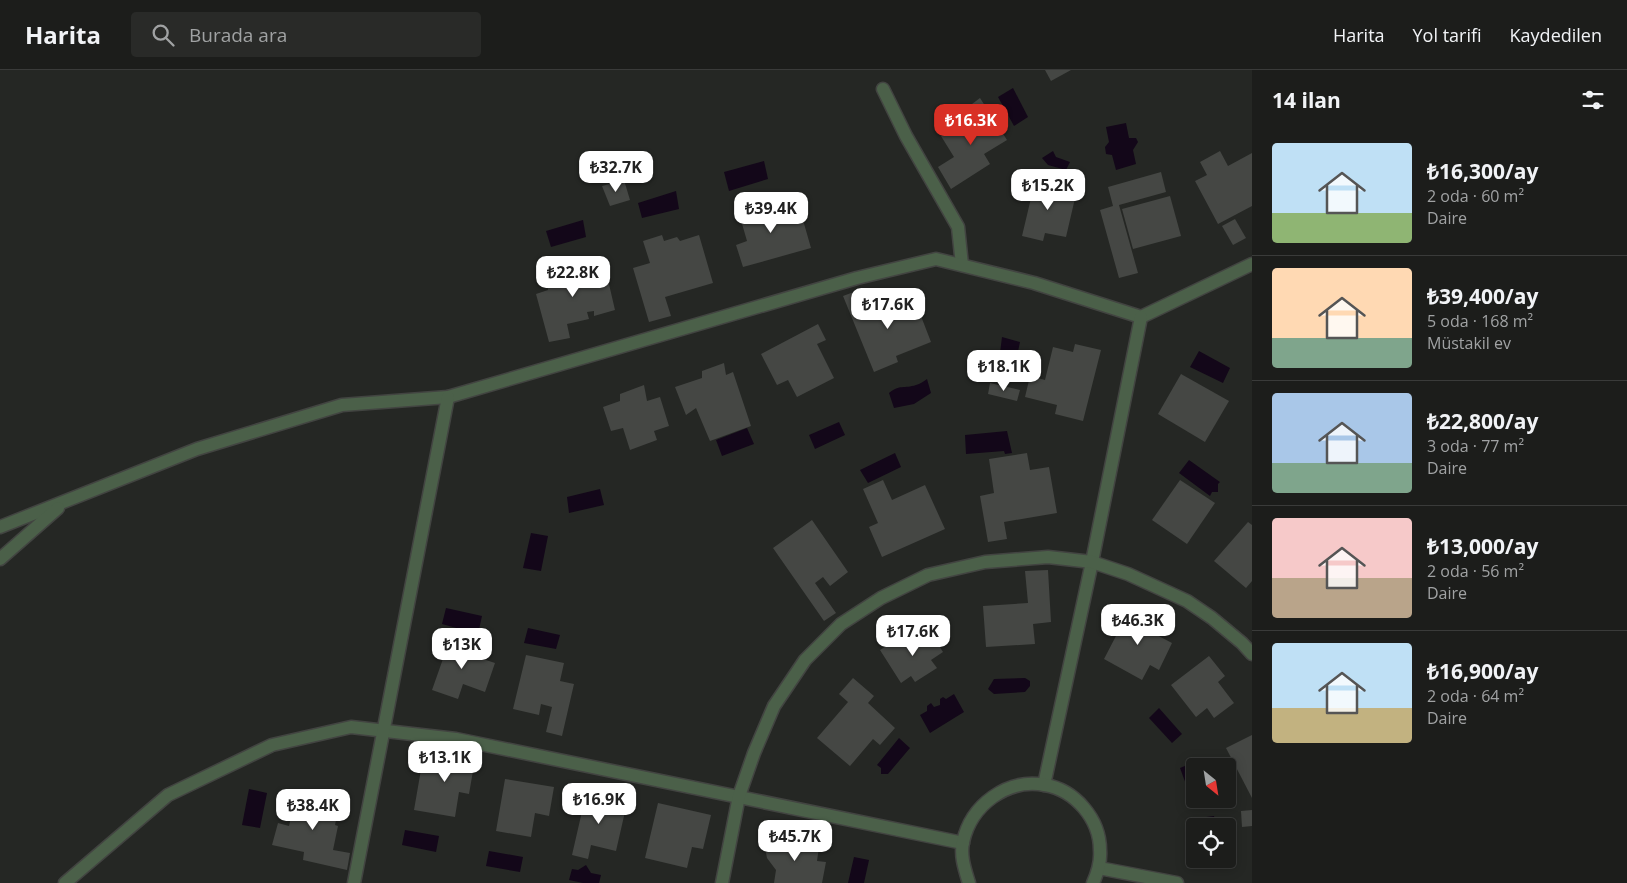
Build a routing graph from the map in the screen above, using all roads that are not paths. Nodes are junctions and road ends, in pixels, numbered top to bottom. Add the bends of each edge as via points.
1 (883, 89) dead end
2 (1252, 264) edge
3 (962, 265) junction
4 (1141, 318) junction
5 (448, 397) junction
6 (65, 501) junction
7 (0, 527) edge
8 (0, 559) edge
9 (1092, 562) junction
10 (1252, 654) edge
11 (384, 731) junction
12 (1044, 785) junction
13 (739, 796) junction
14 (963, 843) junction
15 (1099, 868) junction
16 (65, 883) edge
17 (354, 883) edge
18 (722, 883) edge
19 (969, 883) edge
20 (1093, 883) edge
21 (1177, 883) edge

1 - 3 street via 958,227
2 - 4 street
3 - 4 street via 1034,282
3 - 5 street via 936,259 857,278
4 - 9 street
5 - 6 street via 342,405 197,449
5 - 11 street
6 - 7 street
6 - 8 street
9 - 10 street via 1128,574 1187,601 1212,618
9 - 12 street
9 - 13 street via 1048,557 985,562 937,573 881,598 841,624 805,660 774,706
11 - 13 street via 456,739
11 - 16 street via 351,727 272,745 168,795
11 - 17 street
12 - 14 street via 1018,785 981,805 969,823
12 - 15 street via 1074,799 1088,813 1097,830
13 - 14 street
13 - 18 street
14 - 19 street via 963,864
15 - 20 street
15 - 21 street

